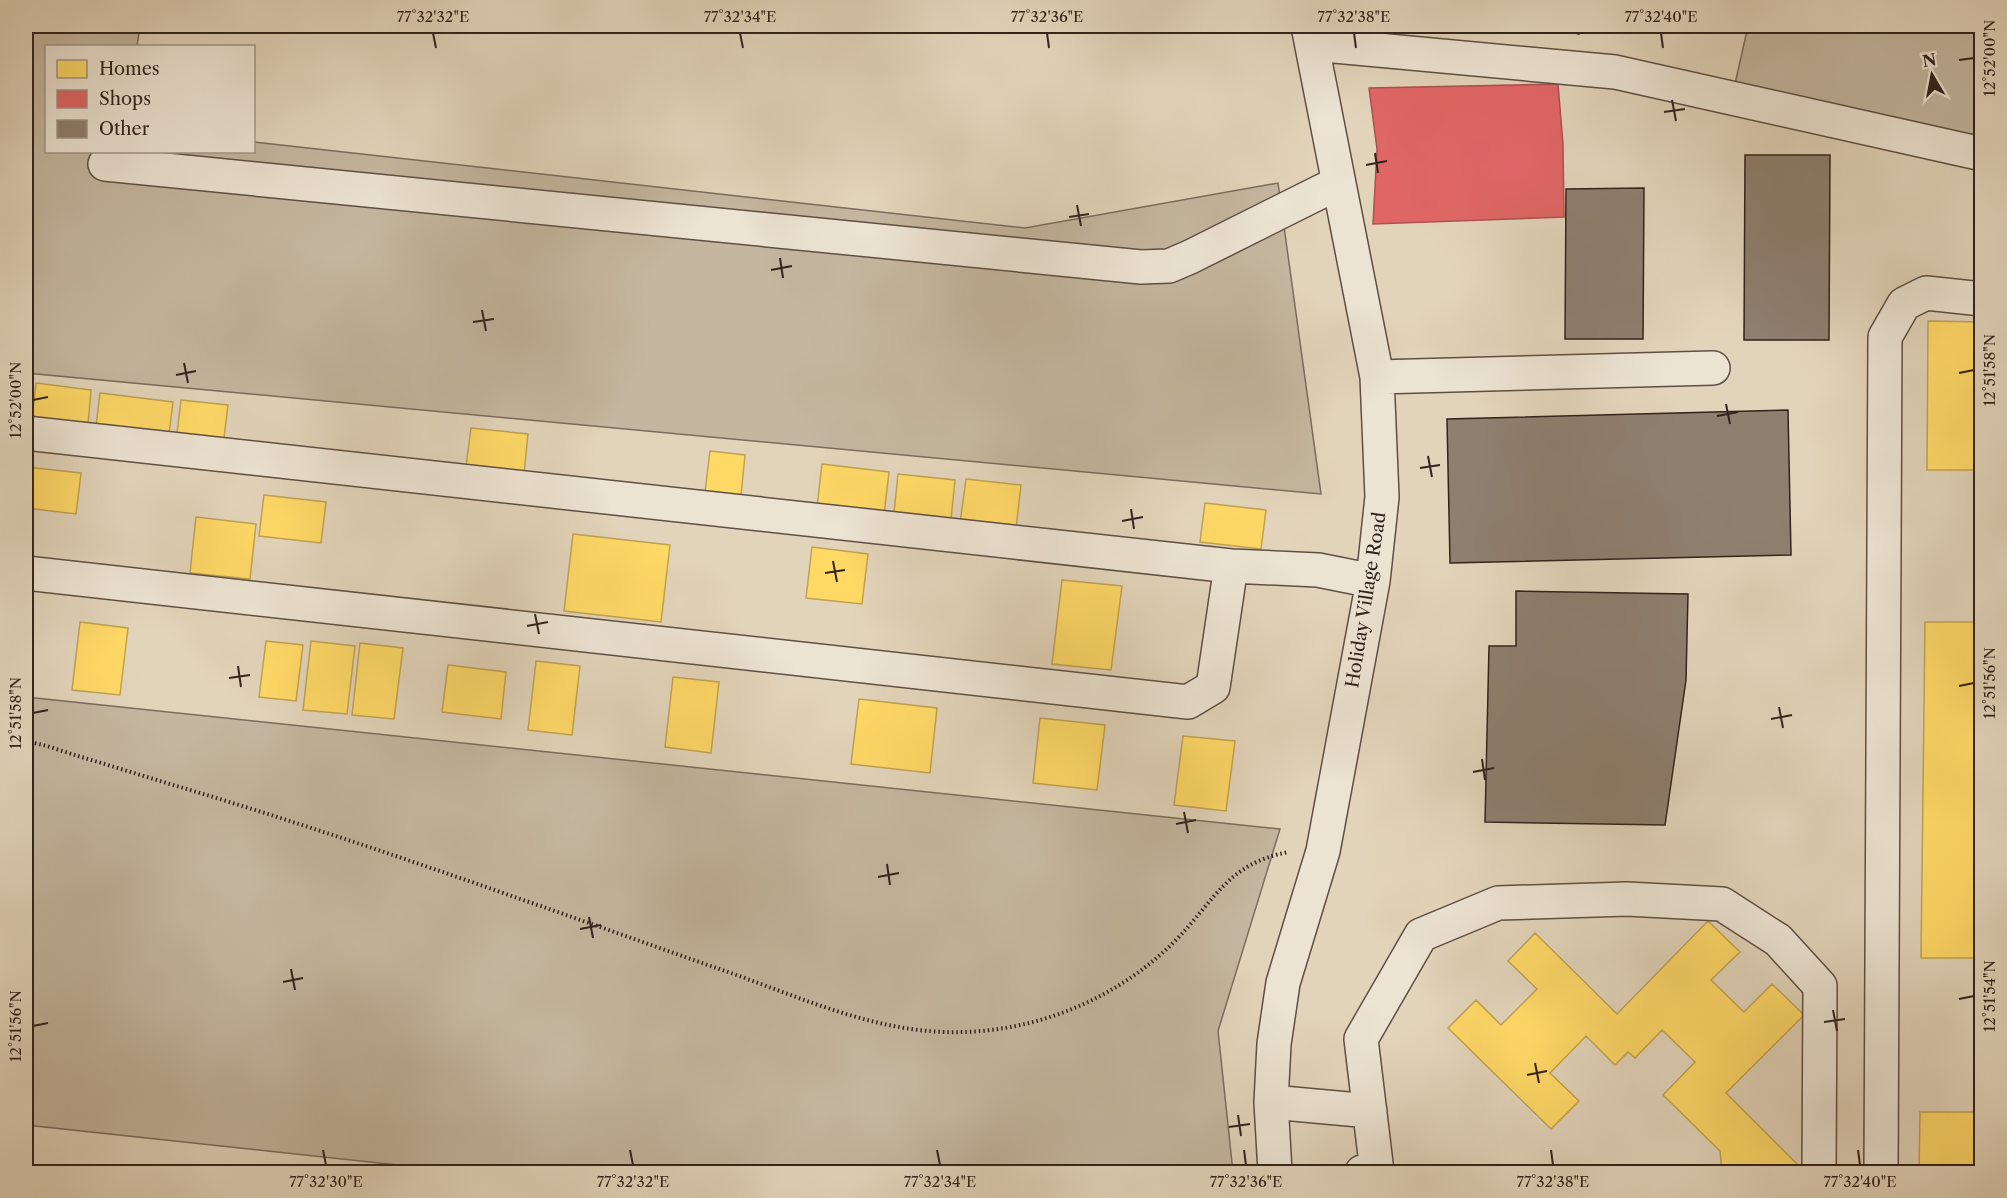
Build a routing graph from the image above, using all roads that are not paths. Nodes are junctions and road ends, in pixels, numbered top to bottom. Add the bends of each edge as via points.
1 (1311, 35) edge
2 (1982, 154) edge
3 (105, 164) dead end
4 (1338, 183) junction
5 (1982, 299) edge
6 (1713, 368) dead end
7 (1377, 377) junction
8 (26, 433) edge
9 (1231, 566) junction
10 (26, 573) edge
11 (1373, 581) junction
12 (1271, 1102) junction
13 (1370, 1111) junction
14 (1372, 1172) edge
15 (1275, 1173) edge
16 (1819, 1173) edge
17 (1881, 1173) edge

1 - 2 street via 1615,72
1 - 4 street, Holiday Village Road
3 - 4 street via 1141,267 1169,266
4 - 7 street, Holiday Village Road
5 - 17 street via 1926,293 1904,304 1885,337
6 - 7 street
7 - 11 street, Holiday Village Road via 1382,497
8 - 9 street
9 - 10 street via 1213,687 1188,702
9 - 11 street via 1318,570
11 - 12 street, Holiday Village Road via 1323,851 1283,983
12 - 13 street
12 - 15 street, Holiday Village Road
13 - 14 street
13 - 16 street via 1361,1040 1420,935 1498,903 1627,899 1722,904 1778,939 1820,986

